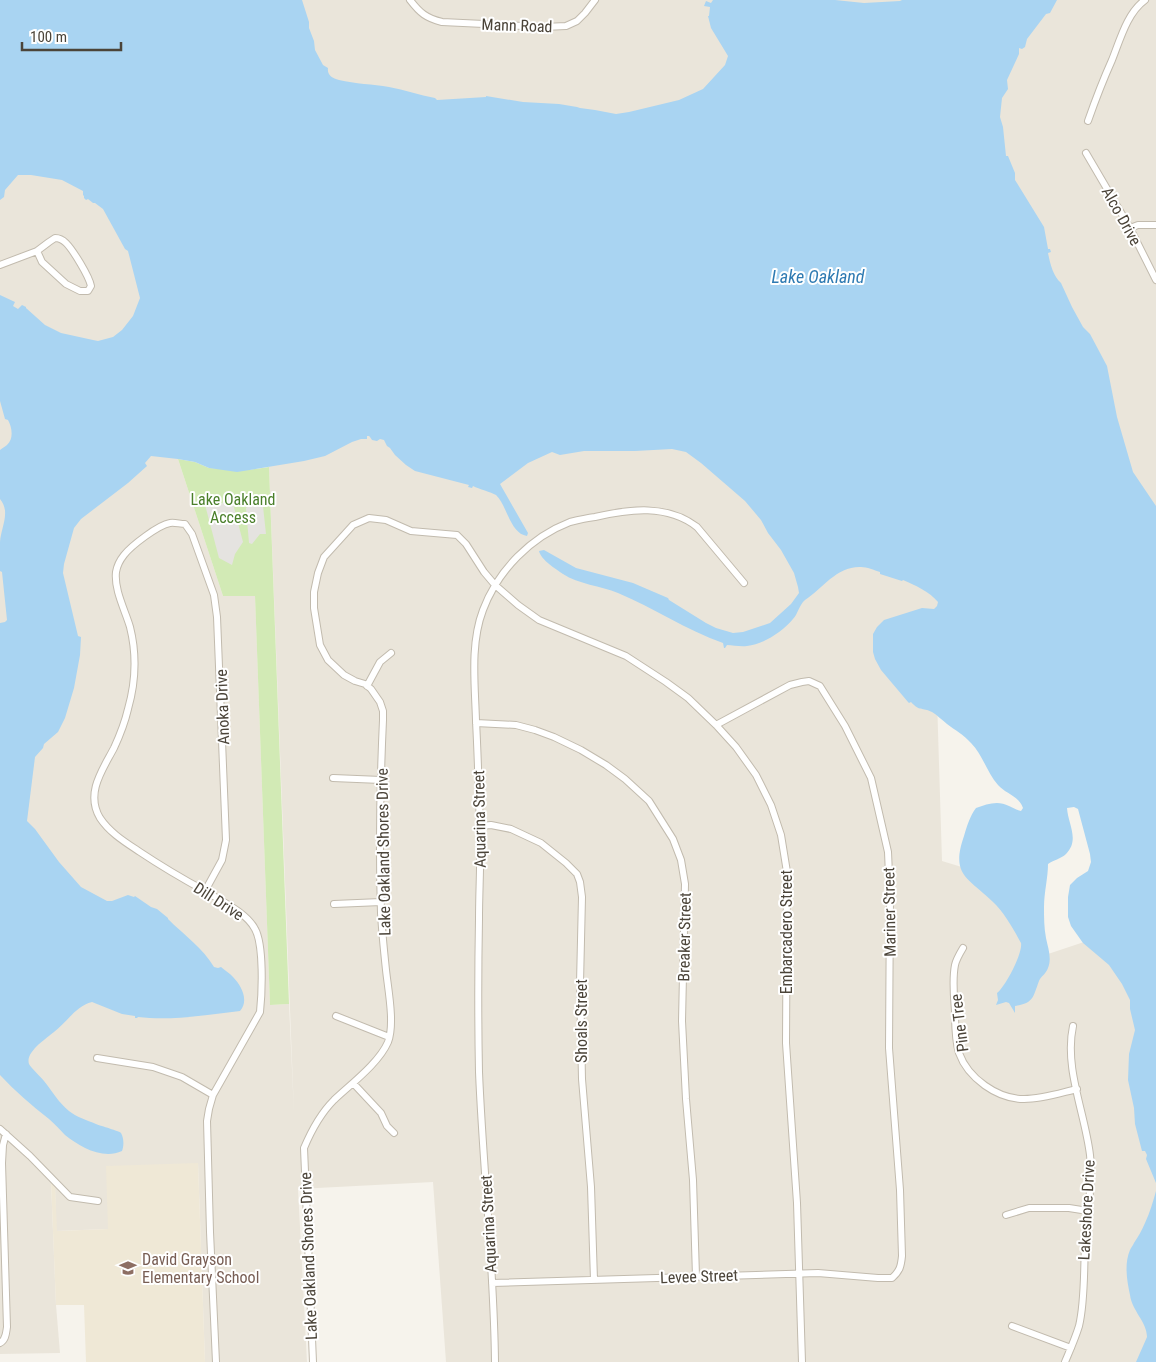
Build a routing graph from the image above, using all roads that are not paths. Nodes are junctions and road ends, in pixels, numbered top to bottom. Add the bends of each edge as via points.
1 (410, 0) edge
2 (595, 0) edge
3 (1145, 0) edge
4 (1088, 122) dead end
5 (1086, 153) dead end
6 (1156, 224) edge
7 (1130, 228) junction
8 (37, 251) junction
9 (0, 265) edge
10 (1156, 280) edge
11 (185, 524) joint
12 (744, 583) dead end
13 (495, 585) junction
14 (391, 653) dead end
15 (367, 686) junction
16 (476, 723) junction
17 (716, 725) junction
18 (333, 778) dead end
19 (381, 780) junction
20 (480, 826) junction
21 (205, 892) junction
22 (381, 902) junction
23 (334, 904) dead end
24 (962, 948) dead end
25 (336, 1016) dead end
26 (1073, 1026) dead end
27 (389, 1037) junction
28 (97, 1058) dead end
29 (353, 1082) junction
30 (1077, 1089) junction
31 (213, 1094) junction
32 (0, 1129) edge
33 (394, 1133) dead end
34 (6, 1134) junction
35 (98, 1201) dead end
36 (1088, 1211) junction
37 (1006, 1215) dead end
38 (901, 1267) joint
39 (798, 1274) junction
40 (696, 1276) junction
41 (594, 1280) junction
42 (492, 1283) junction
43 (1012, 1326) dead end
44 (0, 1343) edge
45 (1071, 1348) junction
46 (216, 1362) edge
47 (313, 1362) edge
48 (495, 1362) edge
49 (802, 1362) edge
50 (1065, 1362) edge

1 - 2 street, Mann Road via 428,18 442,22 556,27 576,20
3 - 4 street via 1124,31
5 - 7 street, Alco Drive
6 - 7 street
7 - 10 street, Alco Drive
8 - 8 street via 42,262 66,284 80,292 88,291 91,286 89,279 66,242 55,238
8 - 9 street
11 - 21 street, Anoka Drive via 192,534 214,595 219,651 226,840 222,860
11 - 21 street, Dill Drive via 170,523 159,528 132,548 118,565 117,587 134,646 136,669 125,721 98,775 94,791 97,811 115,835
12 - 13 street, Aquarina Street via 688,520 652,510 574,521 549,532 525,549
13 - 15 street, Lake Oakland Shores Drive via 457,535 411,531 377,518 353,525 324,557 314,592 314,608 320,645 328,660 344,675
13 - 16 street, Aquarina Street via 477,628
13 - 17 street, Embarcadero Street via 540,620 626,656 688,698
14 - 15 street via 380,662
15 - 19 street, Lake Oakland Shores Drive via 377,696 383,711
16 - 20 street, Aquarina Street
16 - 40 street, Breaker Street via 516,725 535,730 554,736 606,764 649,801 673,839 685,884 682,1020
17 - 38 street, Mariner Street via 790,685 809,681 820,686 846,726 871,778 888,852 889,1048 900,1190
17 - 39 street, Embarcadero Street via 756,775 771,805 781,834 787,872 786,1043 796,1186
18 - 19 street
19 - 22 street, Lake Oakland Shores Drive
20 - 41 street, Shoals Street via 511,829 541,844 566,863 580,882 582,1079 591,1187
20 - 42 street, Aquarina Street via 479,1075
21 - 31 street, Dill Drive via 227,903 256,930 261,968 260,1012
22 - 23 street
22 - 27 street, Lake Oakland Shores Drive via 390,1011
24 - 30 street, Pine Tree via 955,964 959,1053 979,1081 990,1089 1023,1099
25 - 27 street
26 - 30 street, Lakeshore Drive via 1071,1052
27 - 29 street, Lake Oakland Shores Drive via 383,1051
28 - 31 street via 182,1077
29 - 33 street
29 - 47 street, Lake Oakland Shores Drive via 320,1116 304,1148
30 - 36 street, Lakeshore Drive via 1090,1154 1092,1178
31 - 46 street, Dill Drive via 207,1132
32 - 34 street
34 - 35 street via 70,1197
34 - 44 street via 2,1163 7,1327 6,1336
36 - 37 street via 1029,1208
36 - 45 street, Lakeshore Drive via 1082,1305
38 - 39 street, Levee Street via 892,1278
39 - 40 street, Levee Street
39 - 49 street, Embarcadero Street
40 - 41 street, Levee Street
41 - 42 street, Levee Street
42 - 48 street, Aquarina Street
43 - 45 street
45 - 50 street, Lakeshore Drive

